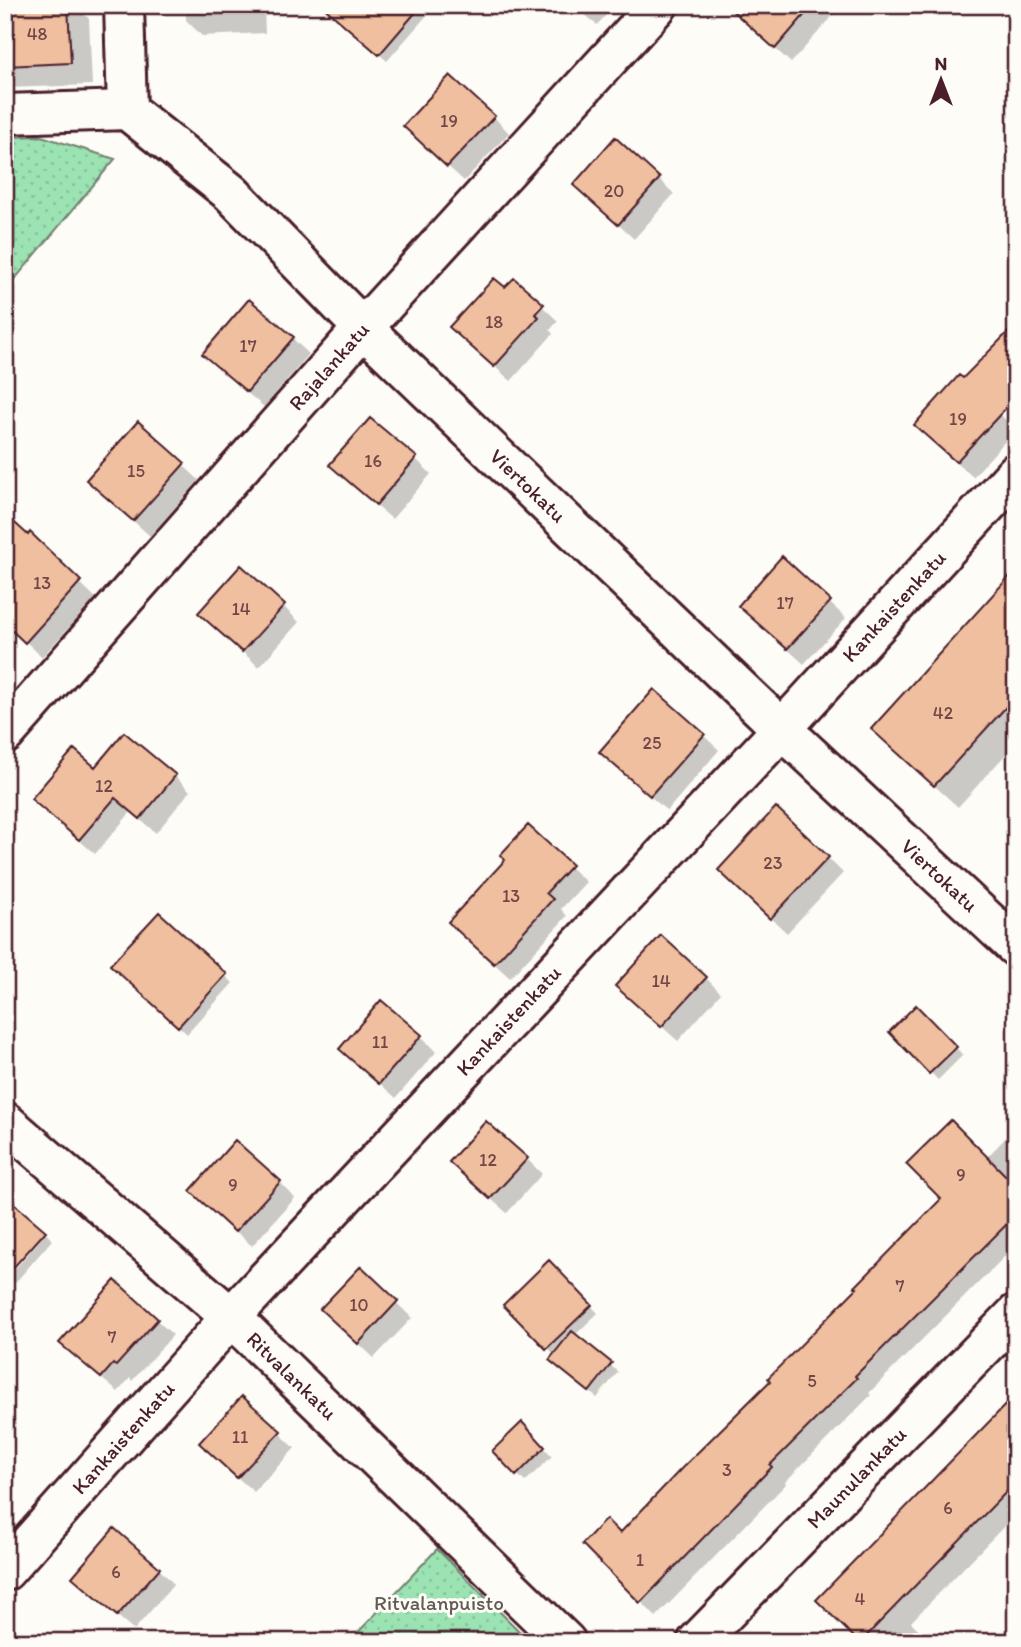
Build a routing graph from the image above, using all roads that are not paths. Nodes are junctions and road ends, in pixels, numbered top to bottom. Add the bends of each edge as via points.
1 (124, 5) edge
2 (658, 5) edge
3 (127, 110) junction
4 (5, 114) edge
5 (363, 328) junction
6 (1016, 474) edge
7 (782, 729) junction
8 (5, 734) edge
9 (1016, 947) edge
10 (5, 1122) edge
11 (1016, 1314) edge
12 (231, 1317) junction
13 (5, 1571) edge
14 (566, 1642) edge
15 (697, 1642) edge

1 - 3 street
2 - 5 street, Rajalankatu
3 - 4 street
3 - 5 street, Viertokatu via 232,193
5 - 7 street, Viertokatu
5 - 8 street, Rajalankatu
6 - 7 street, Kankaistenkatu
7 - 9 street, Viertokatu
7 - 12 street, Kankaistenkatu
10 - 12 street, Ritvalankatu
11 - 15 street, Maunulankatu
12 - 13 street, Kankaistenkatu
12 - 14 street, Ritvalankatu

